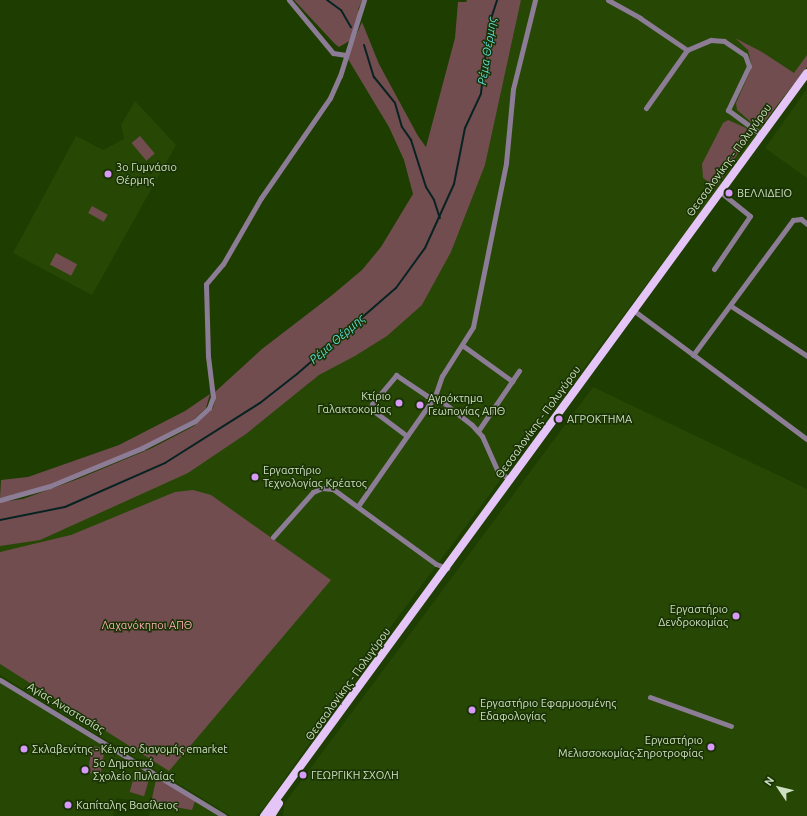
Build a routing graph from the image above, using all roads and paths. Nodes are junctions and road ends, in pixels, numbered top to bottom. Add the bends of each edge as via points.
1 (289, 0) edge
2 (364, 0) edge
3 (535, 0) edge
4 (608, 0) edge
5 (687, 50) junction
6 (346, 55) junction
7 (807, 73) edge
8 (646, 108) dead end
9 (762, 135) junction
10 (720, 192) junction
11 (807, 224) edge
12 (714, 269) dead end
13 (731, 306) junction
14 (633, 310) junction
15 (462, 345) junction
16 (694, 355) junction
17 (807, 356) edge
18 (518, 371) dead end
19 (512, 381) junction
20 (435, 396) junction
21 (478, 431) junction
22 (407, 436) junction
23 (807, 438) edge
24 (510, 480) junction
25 (0, 500) edge
26 (358, 506) junction
27 (273, 537) dead end
28 (447, 568) junction
29 (0, 680) edge
30 (650, 697) dead end
31 (731, 726) dead end
32 (276, 802) junction
33 (224, 816) edge
34 (260, 816) edge
35 (264, 816) edge
36 (271, 816) edge
37 (278, 816) edge

1 - 6 street via 334,52
2 - 6 street
3 - 15 street via 513,89 506,163 475,321
4 - 5 street
5 - 8 street
5 - 9 street via 711,40 724,41 745,55 748,66 728,110
6 - 25 street via 336,87 323,109 261,198 223,264 206,284 208,361 213,397 209,408 195,421 142,448 50,486
7 - 9 main road, Θεσσαλονίκης - Πολυγύρου
9 - 10 main road, Θεσσαλονίκης - Πολυγύρου
10 - 12 street via 750,216
10 - 14 main road, Θεσσαλονίκης - Πολυγύρου
11 - 13 street via 801,219 794,220
13 - 16 street
13 - 17 street
14 - 16 street
14 - 24 main road, Θεσσαλονίκης - Πολυγύρου
15 - 19 street
15 - 20 street via 442,376
16 - 23 street
18 - 19 street
19 - 21 street
20 - 21 street
20 - 22 street
20 - 22 street via 427,396 396,375 372,404 371,409 375,413
21 - 24 street via 497,470
22 - 26 street
24 - 28 main road, Θεσσαλονίκης - Πολυγύρου
26 - 27 street via 333,489 322,488 313,492
26 - 28 street via 436,564
28 - 32 main road, Θεσσαλονίκης - Πολυγύρου
29 - 33 street, Αγίας Αναστασίας
30 - 31 street
32 - 34 main road
32 - 35 main road, Θεσσαλονίκης - Πολυγύρου
32 - 36 main road, Θεσσαλονίκης - Πολυγύρου
32 - 37 main road

